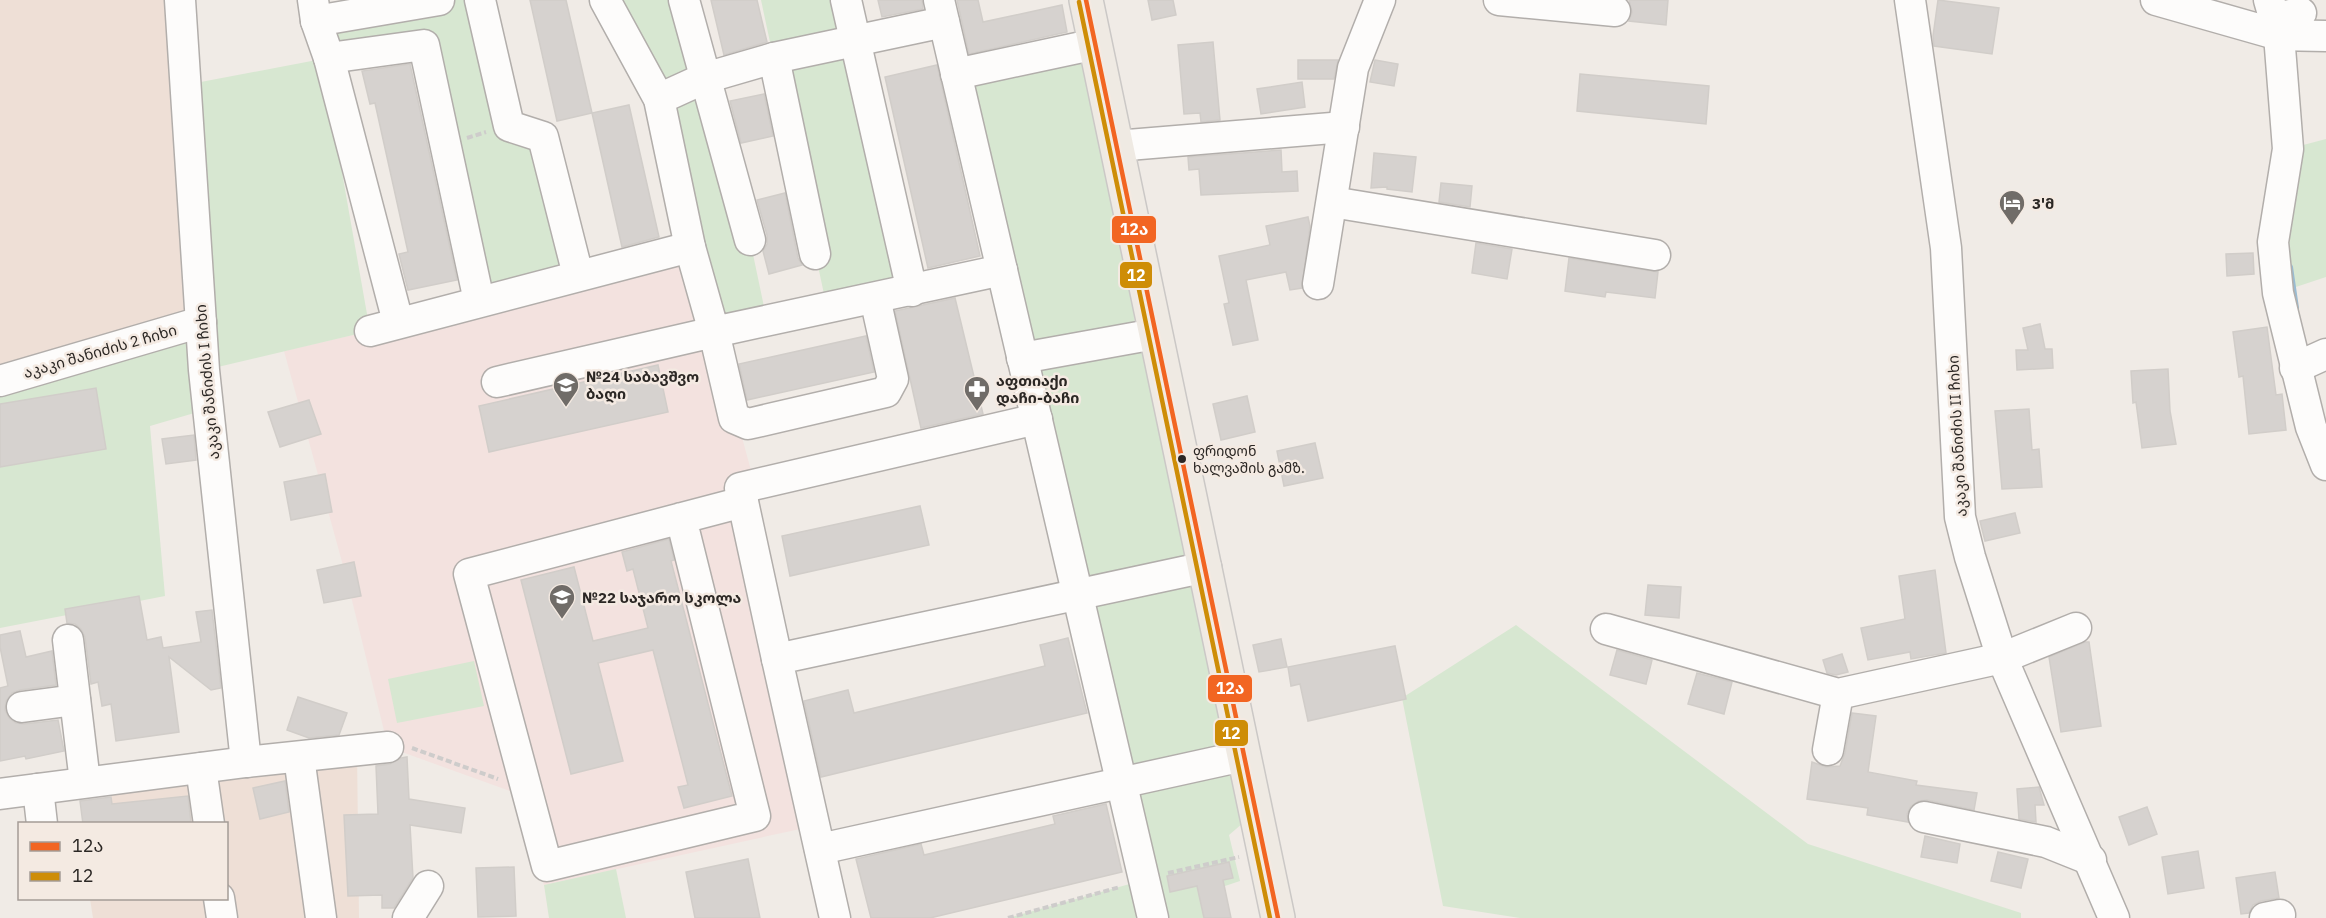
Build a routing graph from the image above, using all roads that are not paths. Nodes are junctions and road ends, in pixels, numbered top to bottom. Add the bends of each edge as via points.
1 (180, 0) edge
2 (439, 0) edge
3 (480, 0) edge
4 (605, 0) edge
5 (684, 0) edge
6 (846, 0) edge
7 (1086, 0) edge
8 (1380, 0) edge
9 (1499, 0) edge
10 (1910, 0) edge
11 (2156, 0) edge
12 (315, 10) edge
13 (942, 11) edge
14 (1616, 11) dead end
15 (2281, 16) edge
16 (2324, 38) edge
17 (856, 40) junction
18 (1096, 44) junction
19 (329, 58) junction
20 (774, 58) junction
21 (956, 74) junction
22 (705, 78) junction
23 (659, 99) junction
24 (1344, 127) junction
25 (1116, 146) junction
26 (1332, 202) junction
27 (750, 240) dead end
28 (690, 247) junction
29 (815, 254) dead end
30 (1655, 255) dead end
31 (1002, 270) junction
32 (578, 275) junction
33 (1318, 284) dead end
34 (912, 291) junction
35 (875, 298) junction
36 (480, 301) junction
37 (201, 322) junction
38 (398, 322) junction
39 (370, 331) dead end
40 (714, 332) junction
41 (1155, 334) junction
42 (2326, 354) edge
43 (1022, 358) junction
44 (2295, 368) junction
45 (0, 381) edge
46 (497, 382) dead end
47 (1037, 419) junction
48 (2326, 465) edge
49 (743, 502) junction
50 (681, 518) junction
51 (1206, 567) junction
52 (1078, 594) junction
53 (2076, 628) dead end
54 (1606, 629) dead end
55 (68, 640) dead end
56 (2002, 658) junction
57 (777, 659) junction
58 (1838, 694) junction
59 (75, 700) junction
60 (22, 707) dead end
61 (388, 747) road end
62 (1827, 750) dead end
63 (299, 756) junction
64 (1243, 756) junction
65 (246, 762) junction
66 (201, 768) junction
67 (85, 782) junction
68 (1122, 783) junction
69 (38, 789) junction
70 (0, 794) edge
71 (1924, 817) dead end
72 (42, 822) edge
73 (209, 822) edge
74 (820, 849) junction
75 (2091, 860) junction
76 (428, 886) dead end
77 (219, 900) edge
78 (222, 918) edge
79 (321, 918) edge
80 (408, 918) edge
81 (835, 918) edge
82 (1153, 918) edge
83 (1278, 918) edge
84 (2114, 918) edge

1 - 37 street, აკაკი შანიძის I ჩიხი
2 - 12 street
3 - 32 street via 509,126 543,137
4 - 23 street
5 - 22 street
6 - 17 street
7 - 18 main road
8 - 24 street via 1353,68
9 - 14 street
10 - 56 street, აკაკი შანიძის II ჩიხი via 1946,248 1960,517
11 - 15 street
12 - 19 street
13 - 17 street
13 - 21 street
15 - 16 street
15 - 44 street via 2288,149 2273,242 2278,293
17 - 20 street
17 - 34 street
18 - 21 street
18 - 25 main road
19 - 36 street via 424,45
19 - 38 street
20 - 22 street
20 - 29 street
21 - 31 street
22 - 23 street
22 - 27 street
23 - 28 street
24 - 25 street
24 - 26 street
25 - 41 main road
26 - 30 street
26 - 33 street
28 - 32 street
28 - 40 street
31 - 34 street
31 - 43 street
32 - 36 street
34 - 35 street
35 - 40 street
35 - 40 street via 893,379 886,392 748,424 734,418
36 - 38 street
37 - 45 street, აკაკი შანიძის 2 ჩიხი
37 - 65 street, აკაკი შანიძის I ჩიხი
38 - 39 street
40 - 46 street
41 - 43 street
41 - 51 main road
42 - 44 street
43 - 47 street
44 - 48 street
47 - 49 street via 740,488
47 - 52 street
49 - 50 street
49 - 57 street
50 - 50 street via 755,816 547,867 469,574
51 - 52 street
51 - 64 main road
52 - 57 street
52 - 68 street
53 - 56 street
54 - 58 street
55 - 59 street
56 - 58 street
56 - 75 street, აკაკი შანიძის II ჩიხი
57 - 74 street
58 - 62 street
59 - 60 street
59 - 67 street
61 - 63 street
63 - 65 street
63 - 79 street
64 - 68 street
64 - 83 main road
65 - 66 street
66 - 67 street
66 - 73 street
67 - 69 street
68 - 74 street
68 - 82 street
69 - 70 street
69 - 72 street
71 - 75 street via 2046,842
74 - 81 street
75 - 84 street, აკაკი შანიძის II ჩიხი
76 - 80 street
77 - 78 street

